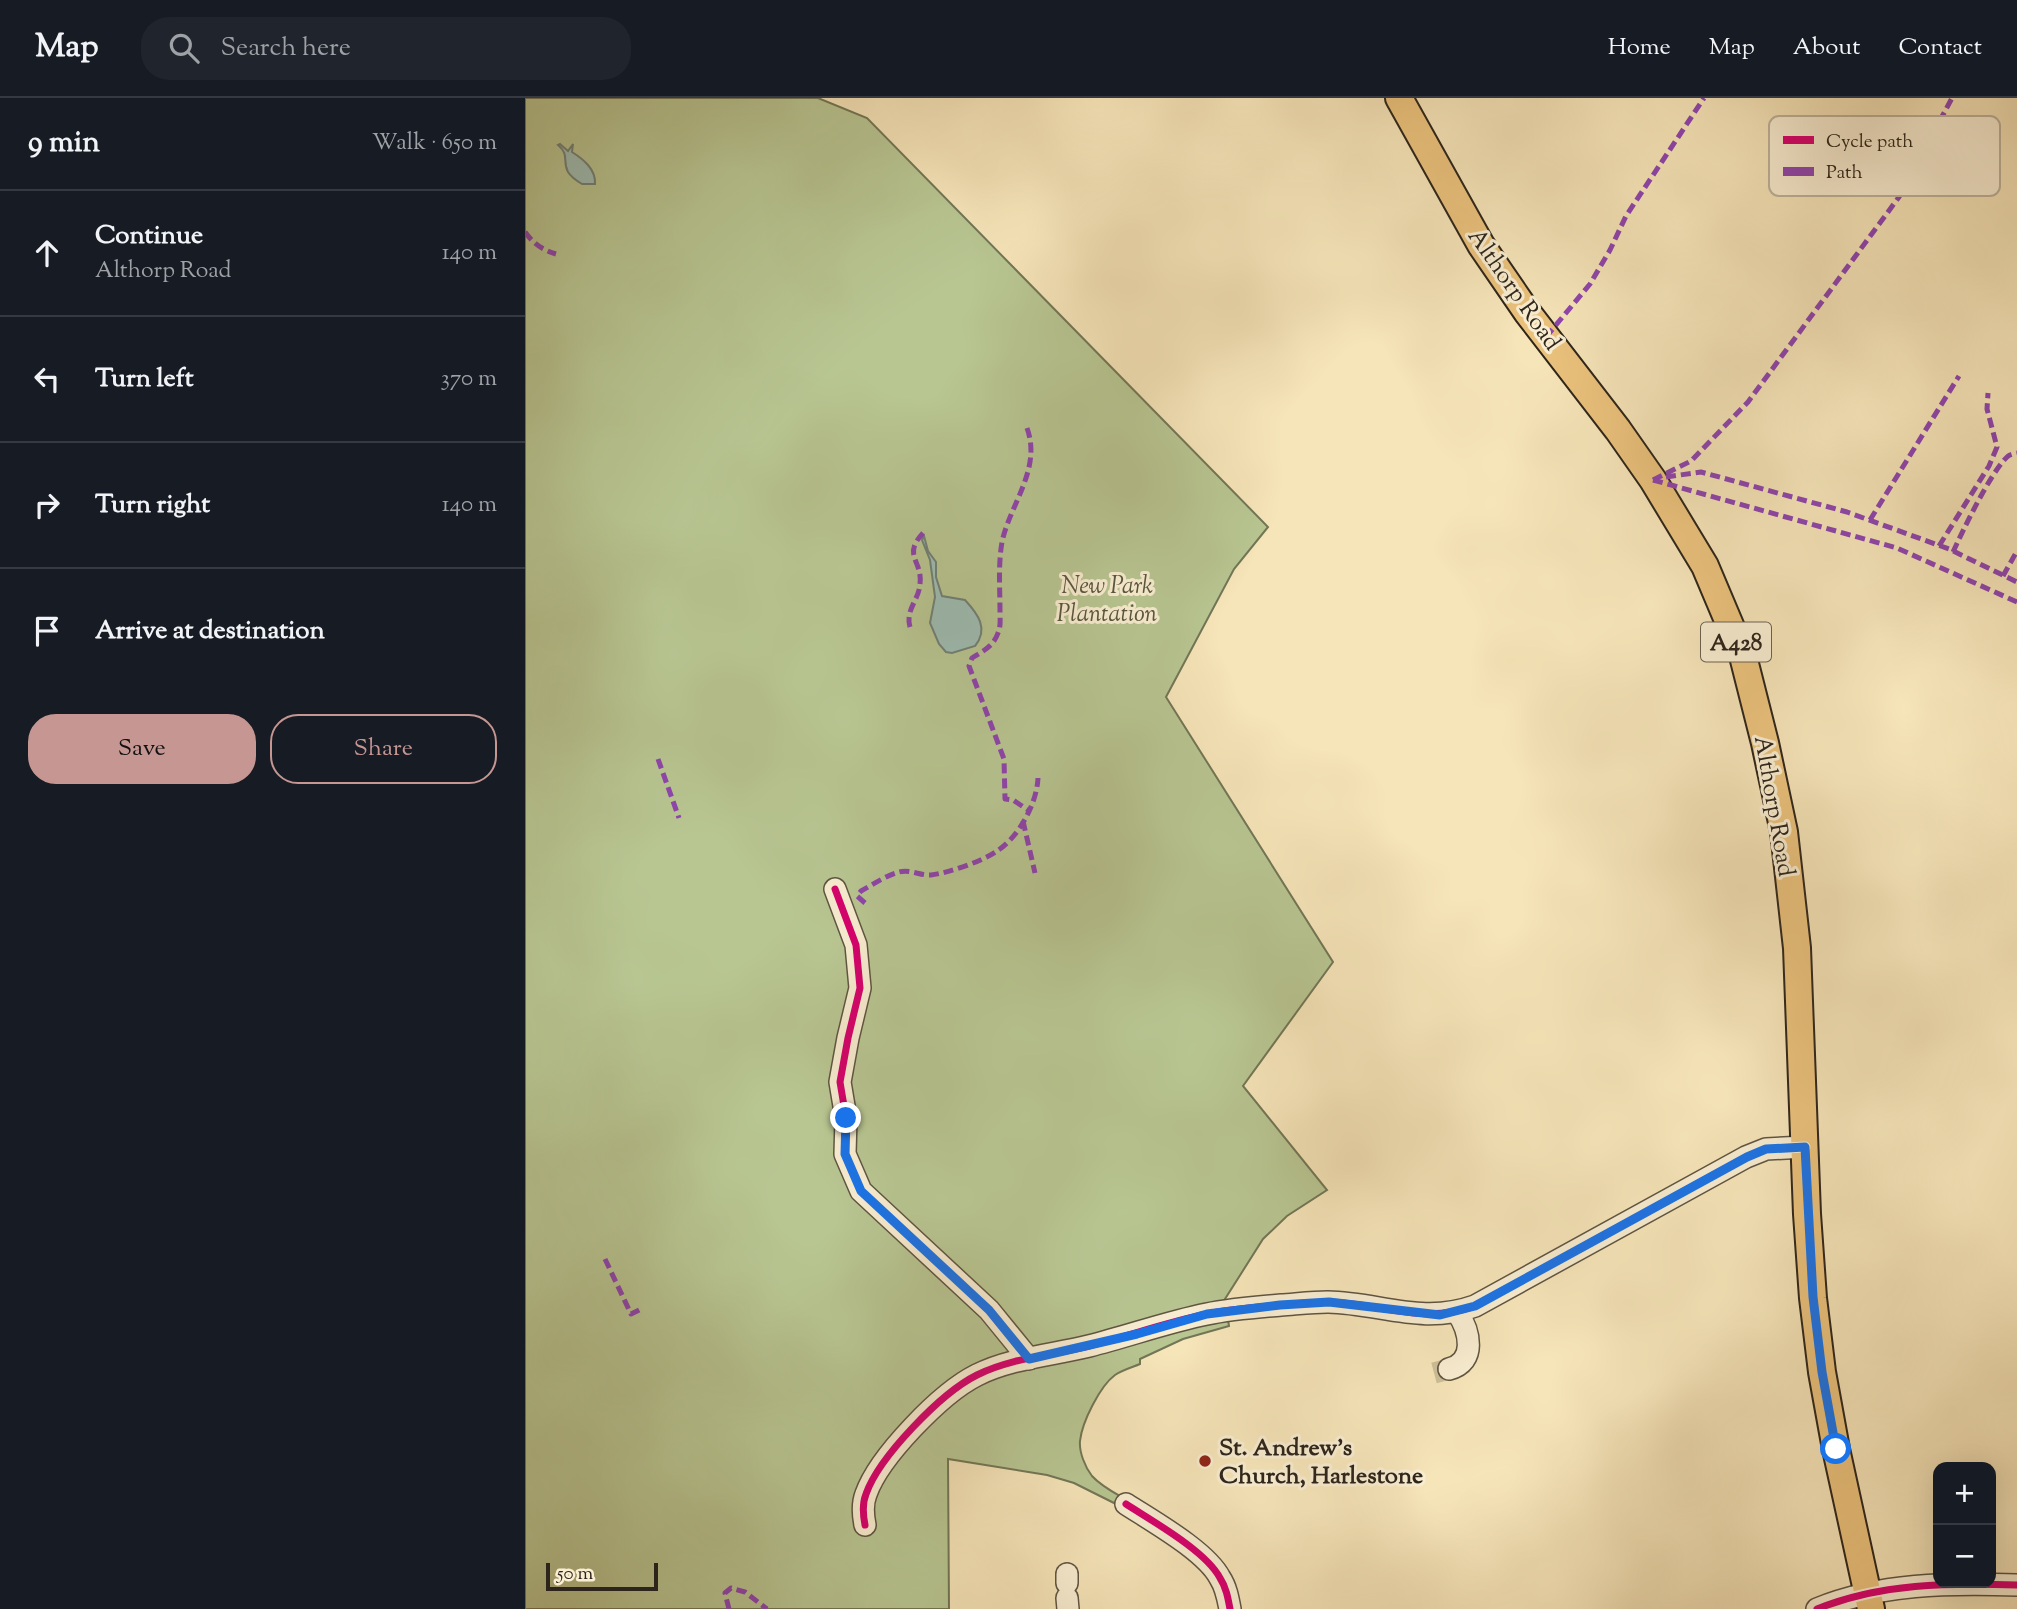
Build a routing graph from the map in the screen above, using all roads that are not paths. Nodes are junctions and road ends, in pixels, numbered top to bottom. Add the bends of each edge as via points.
1 (1399, 98) edge
2 (835, 889) dead end
3 (1805, 1147) junction
4 (1457, 1312) junction
5 (1029, 1359) junction
6 (1449, 1369) tunnel mouth
7 (1126, 1504) dead end
8 (865, 1525) dead end
9 (2017, 1585) edge
10 (1870, 1601) edge
11 (1230, 1609) edge
12 (1817, 1609) edge

1 - 3 main road, Althorp Road / A428 via 1481,245 1653,480 1705,566 1743,656 1784,832 1797,948
2 - 5 street via 856,945 860,988 840,1082 845,1154 861,1191 989,1310
3 - 4 street via 1766,1149 1747,1157
3 - 10 main road, Althorp Road / A428 via 1811,1276 1822,1372
4 - 5 street via 1423,1314 1329,1302 1280,1305 1207,1314
4 - 6 street via 1466,1328 1467,1356 1462,1364
5 - 8 street via 977,1375 950,1393 910,1431 882,1463 866,1494
7 - 11 street via 1206,1560 1220,1576
9 - 10 street via 1933,1585
10 - 12 street via 1842,1599

